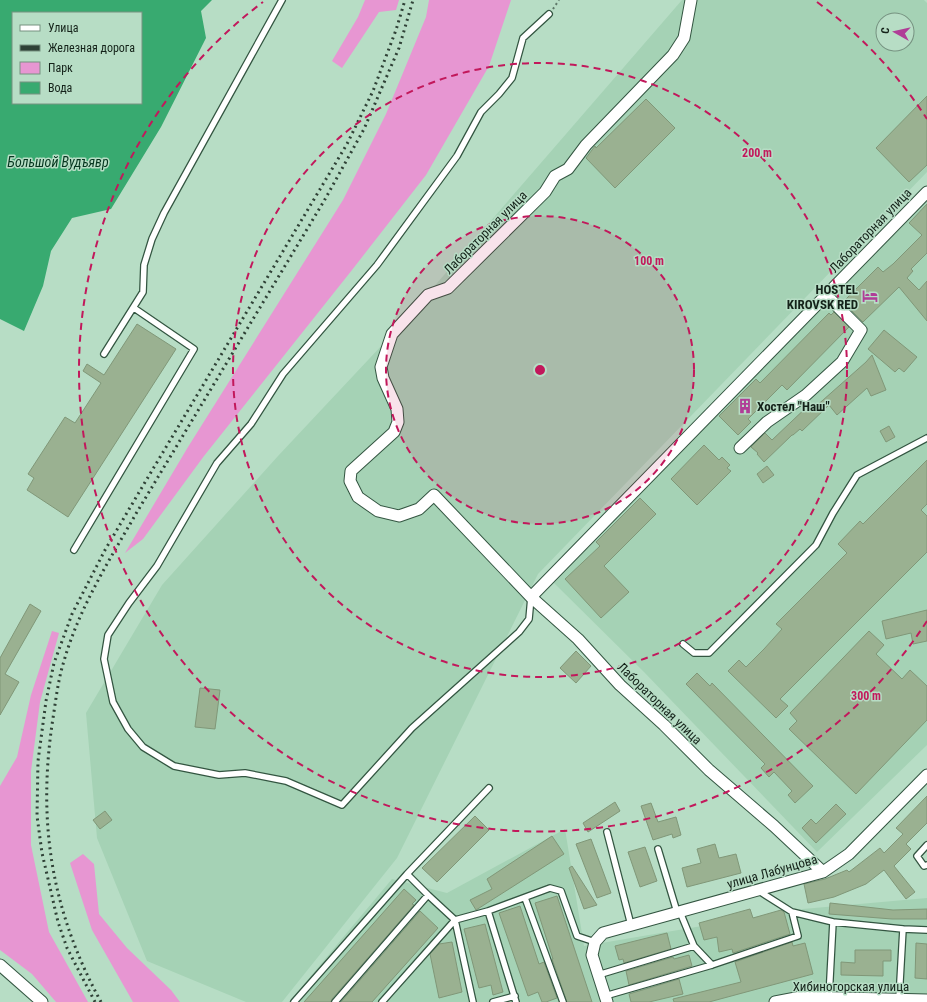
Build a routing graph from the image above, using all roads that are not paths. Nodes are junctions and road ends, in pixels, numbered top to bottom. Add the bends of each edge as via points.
1 (282, 0) edge
2 (690, 0) edge
3 (549, 14) road end
4 (927, 192) edge
5 (826, 295) junction
6 (134, 308) junction
7 (104, 354) dead end
8 (927, 438) edge
9 (740, 448) dead end
10 (74, 550) dead end
11 (532, 597) junction
12 (683, 644) dead end
13 (926, 777) edge
14 (489, 788) dead end
15 (607, 832) dead end
16 (927, 845) edge
17 (658, 849) dead end
18 (927, 865) edge
19 (823, 872) junction
20 (407, 874) junction
21 (757, 890) junction
22 (428, 895) junction
23 (525, 898) junction
24 (488, 911) junction
25 (678, 912) junction
26 (792, 912) junction
27 (455, 920) junction
28 (833, 922) junction
29 (631, 925) junction
30 (903, 930) junction
31 (927, 930) edge
32 (595, 942) junction
33 (694, 946) junction
34 (0, 965) edge
35 (712, 965) junction
36 (598, 975) junction
37 (829, 997) junction
38 (516, 999) edge
39 (606, 999) edge
40 (899, 999) junction
41 (927, 1000) edge
42 (780, 1001) edge
43 (42, 1002) edge
44 (294, 1002) edge
45 (335, 1002) edge
46 (382, 1002) edge
47 (473, 1002) edge
48 (493, 1002) edge
49 (563, 1002) edge

1 - 6 lane via 164,213 144,265 143,292
2 - 11 street, Лабораторная улица via 684,38 673,55 586,145 568,169 555,176 545,192 448,288 428,295 392,334 381,367 382,378 397,409 398,422 394,432 351,471 350,481 358,497 378,511 399,516 419,509 434,495
3 - 11 lane via 523,38 512,78 481,112 457,156 377,265 283,374 252,424 217,463 157,566 108,635 104,659 113,702 128,729 143,747 174,766 219,775 245,772 286,781 342,805 412,728 519,632 530,619
4 - 5 street, Лабораторная улица
5 - 9 street via 861,330 842,362 806,395 767,422
5 - 11 street, Лабораторная улица
6 - 7 lane
6 - 10 lane via 194,349
8 - 12 lane via 857,475 816,545 709,653 694,653
11 - 19 street, Лабораторная улица via 578,639 620,685 709,770
13 - 19 street, улица Лабунцова via 849,854
14 - 20 lane
15 - 29 lane
16 - 18 lane via 917,856 924,866
17 - 25 lane
19 - 21 street, улица Лабунцова
20 - 22 lane
20 - 44 lane
21 - 25 street, улица Лабунцова
21 - 26 lane
22 - 27 lane
22 - 45 lane
23 - 24 lane
23 - 32 lane via 550,888 560,891 578,936
23 - 49 lane
24 - 27 lane
24 - 38 lane
25 - 29 street, улица Лабунцова
25 - 33 lane
26 - 28 lane
26 - 35 lane via 798,936
27 - 46 lane
27 - 47 lane
28 - 30 lane
28 - 37 lane
29 - 32 street, улица Лабунцова via 603,933
30 - 31 lane
30 - 40 lane
32 - 36 street via 592,955
33 - 35 lane
33 - 36 lane
34 - 43 street
35 - 39 lane
36 - 39 street
37 - 40 street, Хибиногорская улица
37 - 42 street, Хибиногорская улица via 801,997
38 - 48 lane
40 - 41 street, Хибиногорская улица

